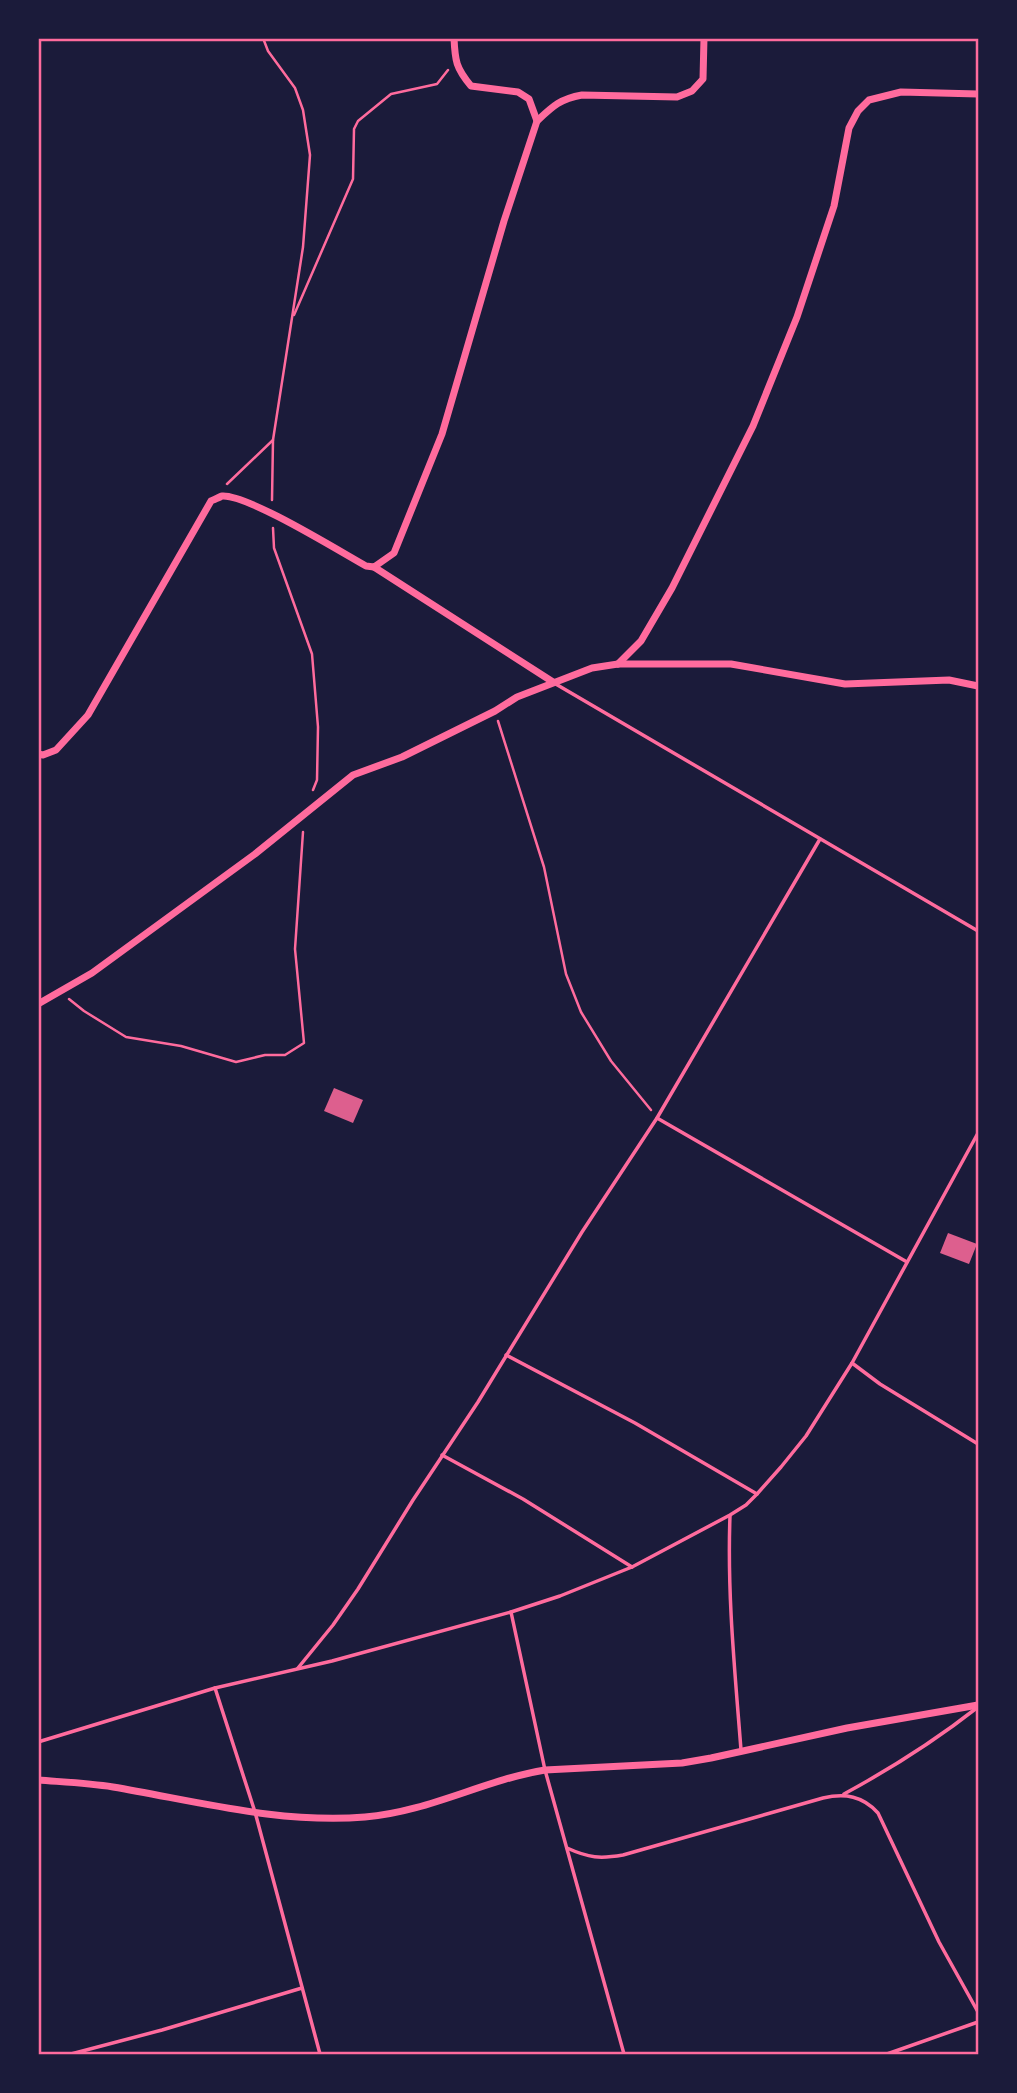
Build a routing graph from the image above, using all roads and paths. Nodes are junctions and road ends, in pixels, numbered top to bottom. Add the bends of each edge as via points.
1 (263, 38) edge
2 (454, 38) edge
3 (704, 38) edge
4 (455, 58) junction
5 (978, 94) edge
6 (537, 121) junction
7 (292, 319) junction
8 (273, 440) junction
9 (221, 496) junction
10 (272, 514) junction
11 (374, 566) junction
12 (618, 664) junction
13 (553, 682) junction
14 (978, 685) edge
15 (495, 711) junction
16 (38, 754) edge
17 (306, 813) junction
18 (820, 839) junction
19 (978, 930) edge
20 (61, 992) junction
21 (38, 1004) edge
22 (657, 1118) junction
23 (978, 1133) edge
24 (907, 1262) junction
25 (506, 1355) junction
26 (852, 1363) junction
27 (978, 1444) edge
28 (442, 1455) junction
29 (757, 1494) junction
30 (730, 1515) junction
31 (632, 1567) junction
32 (511, 1612) junction
33 (296, 1669) junction
34 (215, 1688) junction
35 (978, 1706) edge
36 (38, 1742) edge
37 (741, 1752) junction
38 (545, 1770) junction
39 (38, 1780) edge
40 (842, 1795) junction
41 (255, 1812) junction
42 (567, 1848) junction
43 (302, 1988) junction
44 (978, 2012) edge
45 (978, 2022) edge
46 (71, 2054) edge
47 (320, 2054) edge
48 (624, 2054) edge
49 (887, 2054) edge

1 - 7 path via 295,88 310,155
2 - 4 street
3 - 6 street via 703,79 692,91 677,97 582,95 557,102
4 - 6 street via 471,86 518,92 529,99
4 - 7 path via 438,84 391,94 358,121 353,179
5 - 12 street via 901,92 869,100 858,111 849,128 830,219 753,426 672,588 641,641
6 - 11 street via 442,434 399,544
7 - 8 path
8 - 9 path
8 - 10 path
9 - 10 street
9 - 16 street via 211,501 88,715 56,750
10 - 11 street via 366,566
10 - 17 path via 274,548 312,654 317,780
11 - 13 street
12 - 13 street
12 - 14 street via 731,664 845,684 949,680
13 - 15 street
13 - 18 lane
15 - 17 street via 402,757 353,775
15 - 22 path via 544,867 566,974 581,1012 611,1061
17 - 20 street via 256,854
17 - 20 path via 295,949 304,1043 285,1055 236,1062 126,1037
18 - 19 lane
18 - 22 lane
20 - 21 street
22 - 24 lane
22 - 25 lane
23 - 24 lane
24 - 26 lane
25 - 28 lane
25 - 29 lane
26 - 27 lane
26 - 29 lane via 806,1436
28 - 31 lane
28 - 33 lane via 333,1626
29 - 30 lane
30 - 31 lane
30 - 37 lane via 729,1590
31 - 32 lane
32 - 33 lane
32 - 38 lane
33 - 34 lane
34 - 36 lane
34 - 41 lane
35 - 37 street
35 - 40 lane via 926,1746
37 - 38 street via 682,1763
38 - 41 street via 369,1817 327,1819
38 - 42 lane
39 - 41 street via 110,1787
40 - 42 lane via 623,1855 585,1856
40 - 44 lane via 862,1800 878,1814
41 - 43 lane
42 - 48 lane
43 - 46 lane
43 - 47 lane
45 - 49 lane

